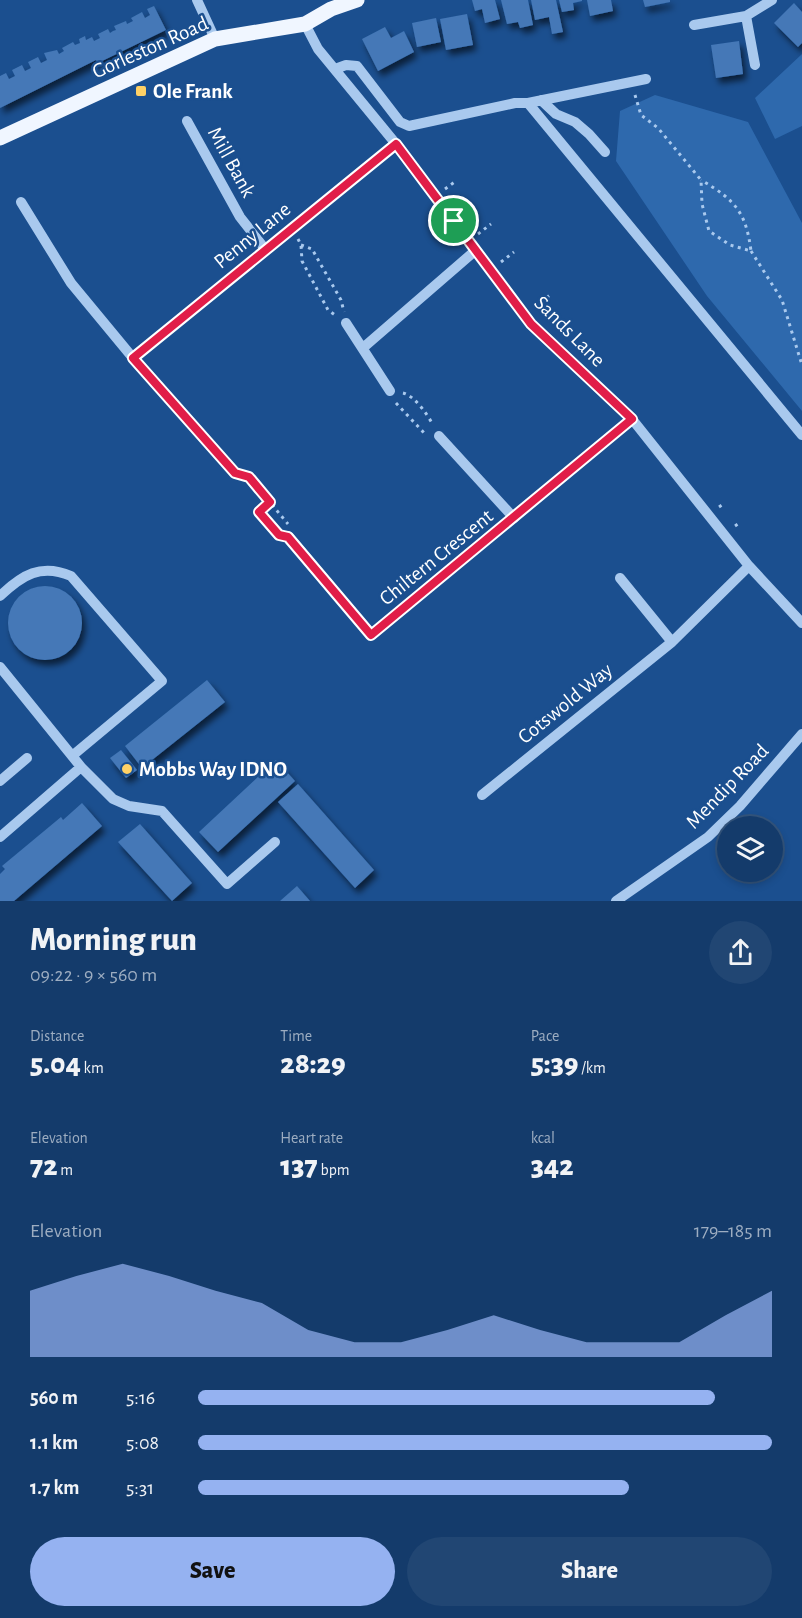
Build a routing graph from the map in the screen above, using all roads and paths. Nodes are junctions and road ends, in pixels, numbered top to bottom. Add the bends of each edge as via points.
1 (197, 0) edge
2 (357, 0) edge
3 (772, 0) edge
4 (746, 16) junction
5 (305, 24) junction
6 (694, 25) dead end
7 (215, 39) junction
8 (755, 65) dead end
9 (335, 69) junction
10 (646, 80) dead end
11 (632, 82) junction
12 (541, 100) junction
13 (528, 103) junction
14 (187, 121) dead end
15 (0, 138) edge
16 (396, 144) junction
17 (605, 152) dead end
18 (701, 180) junction
19 (456, 181) dead end
20 (444, 190) dead end
21 (21, 202) dead end
22 (475, 204) dead end
23 (468, 210) dead end
24 (491, 224) dead end
25 (292, 227) junction
26 (483, 230) dead end
27 (301, 245) junction
28 (265, 249) junction
29 (476, 250) junction
30 (752, 251) junction
31 (514, 252) dead end
32 (506, 258) dead end
33 (550, 295) dead end
34 (539, 303) dead end
35 (346, 323) junction
36 (363, 347) junction
37 (595, 348) dead end
38 (590, 352) dead end
39 (133, 358) junction
40 (802, 365) edge
41 (390, 391) junction
42 (632, 419) junction
43 (802, 435) edge
44 (439, 436) junction
45 (235, 473) joint
46 (270, 502) junction
47 (514, 518) junction
48 (288, 537) junction
49 (749, 566) junction
50 (620, 578) dead end
51 (0, 596) edge
52 (802, 623) edge
53 (672, 642) junction
54 (0, 667) edge
55 (802, 734) edge
56 (72, 756) junction
57 (27, 758) dead end
58 (81, 767) junction
59 (0, 781) edge
60 (482, 795) dead end
61 (0, 837) edge
62 (274, 842) dead end
63 (619, 900) edge

1 - 7 street
2 - 5 main road, Gorleston Road
3 - 4 street
4 - 6 street
4 - 8 street
5 - 7 main road, Gorleston Road
5 - 9 street, Sands Lane via 318,49
7 - 15 main road, Gorleston Road
9 - 13 street via 357,66 400,122 409,126
9 - 16 street, Sands Lane
10 - 11 street
11 - 12 street
11 - 18 path via 640,115 658,128
12 - 13 street
12 - 17 street via 556,114 575,122
13 - 43 street
14 - 28 street, Mill Bank via 240,217
16 - 25 street, Penny Lane
16 - 29 street, Sands Lane
18 - 30 path via 723,193 743,215
18 - 30 path via 709,231 730,245
19 - 20 path
21 - 39 street via 71,283
22 - 23 path
24 - 26 path
25 - 27 path
25 - 28 street, Penny Lane
27 - 35 path via 302,261 328,310
27 - 35 path via 312,249 341,300
28 - 39 street, Penny Lane
29 - 36 street
29 - 42 street, Sands Lane via 531,324
30 - 40 path via 782,300
31 - 32 path
33 - 34 path
35 - 36 street
36 - 41 street
37 - 38 path
39 - 45 street
41 - 44 path via 398,406 426,435
41 - 44 path via 408,394
42 - 47 street, Chiltern Crescent
42 - 49 street, Sands Lane
44 - 47 street, Chiltern Crescent
45 - 46 path via 249,477
46 - 48 path via 290,525
46 - 48 path via 259,512 279,535
47 - 48 street, Chiltern Crescent via 371,635
49 - 52 street, Sands Lane
49 - 53 street, Cotswold Way
50 - 53 street
51 - 56 street via 21,577 54,569 71,576 162,681
53 - 60 street, Cotswold Way
54 - 56 street
55 - 63 street, Mendip Road via 708,837
56 - 58 street
57 - 59 street
58 - 61 street
58 - 62 street via 113,799 162,811 227,884

